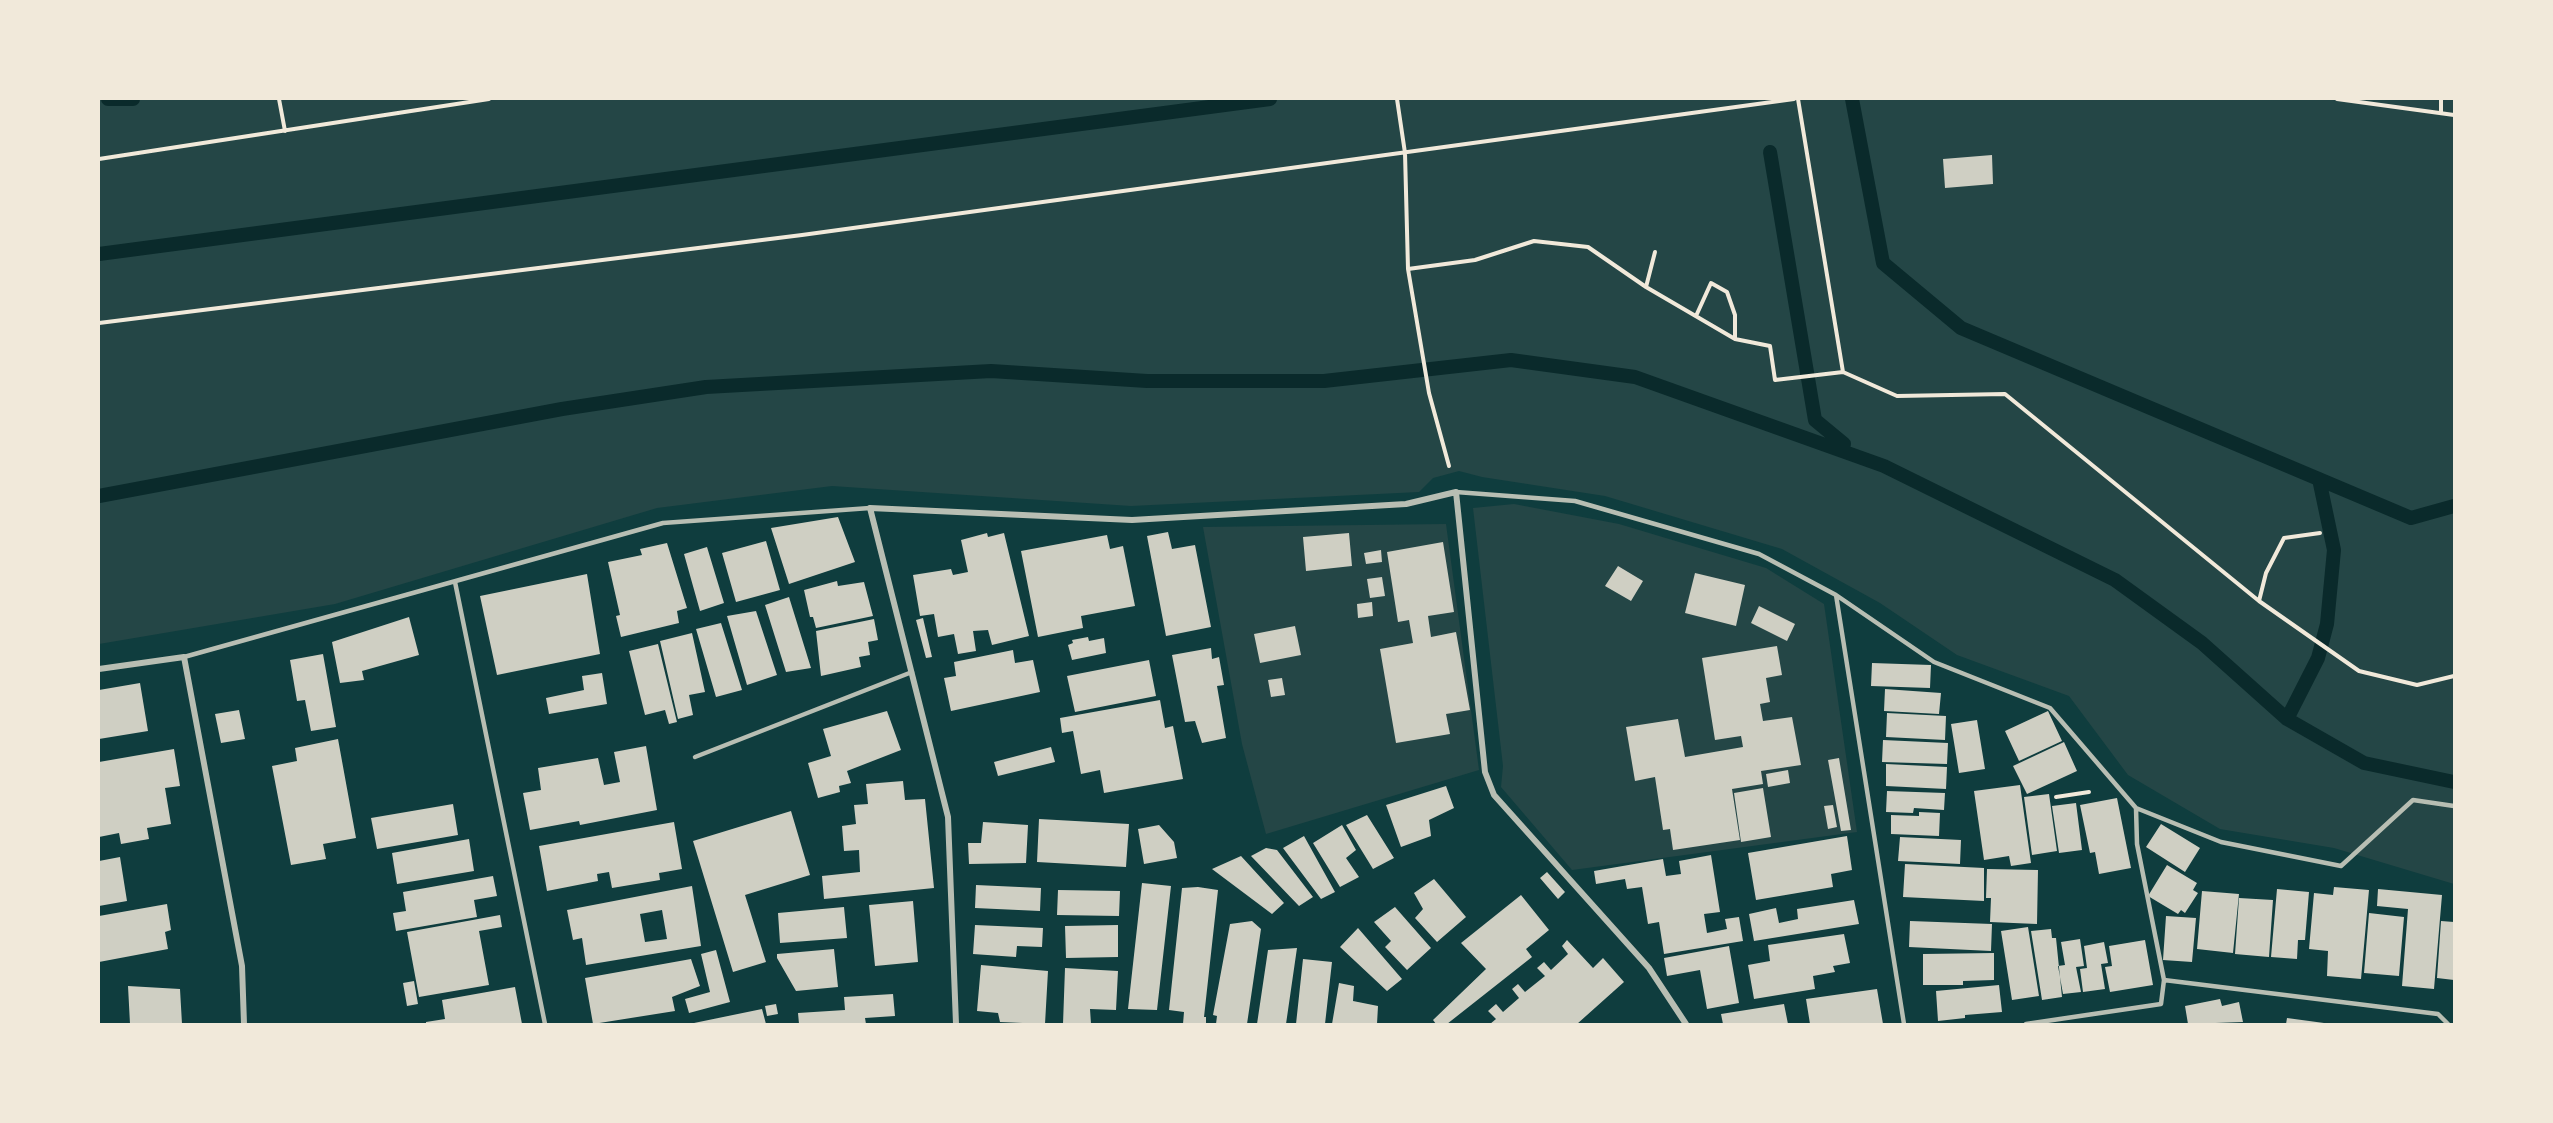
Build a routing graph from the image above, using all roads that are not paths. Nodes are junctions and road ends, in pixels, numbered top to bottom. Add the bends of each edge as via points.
1 (1456, 492) junction
2 (870, 508) junction
3 (455, 582) junction
4 (1836, 595) junction
5 (184, 657) junction
6 (99, 669) edge
7 (912, 672) junction
8 (695, 757) dead end
9 (2454, 806) edge
10 (2136, 808) junction
11 (2164, 980) junction
12 (244, 1024) edge
13 (544, 1024) edge
14 (956, 1024) edge
15 (1686, 1024) edge
16 (1904, 1024) edge
17 (2026, 1024) edge
18 (2448, 1024) edge

1 - 2 street via 1406,504 1132,520
1 - 4 lane via 1575,501 1759,554
1 - 15 street via 1485,772 1494,795 1649,968
2 - 3 lane via 663,523
2 - 7 street
3 - 5 lane
3 - 13 lane
4 - 10 lane via 1934,663 2050,708
4 - 16 lane
5 - 6 street
5 - 12 street via 242,966
7 - 8 lane
7 - 14 street via 948,817
9 - 10 lane via 2413,800 2341,866 2221,842
10 - 11 lane via 2137,844
11 - 17 lane via 2161,1004
11 - 18 lane via 2438,1014

